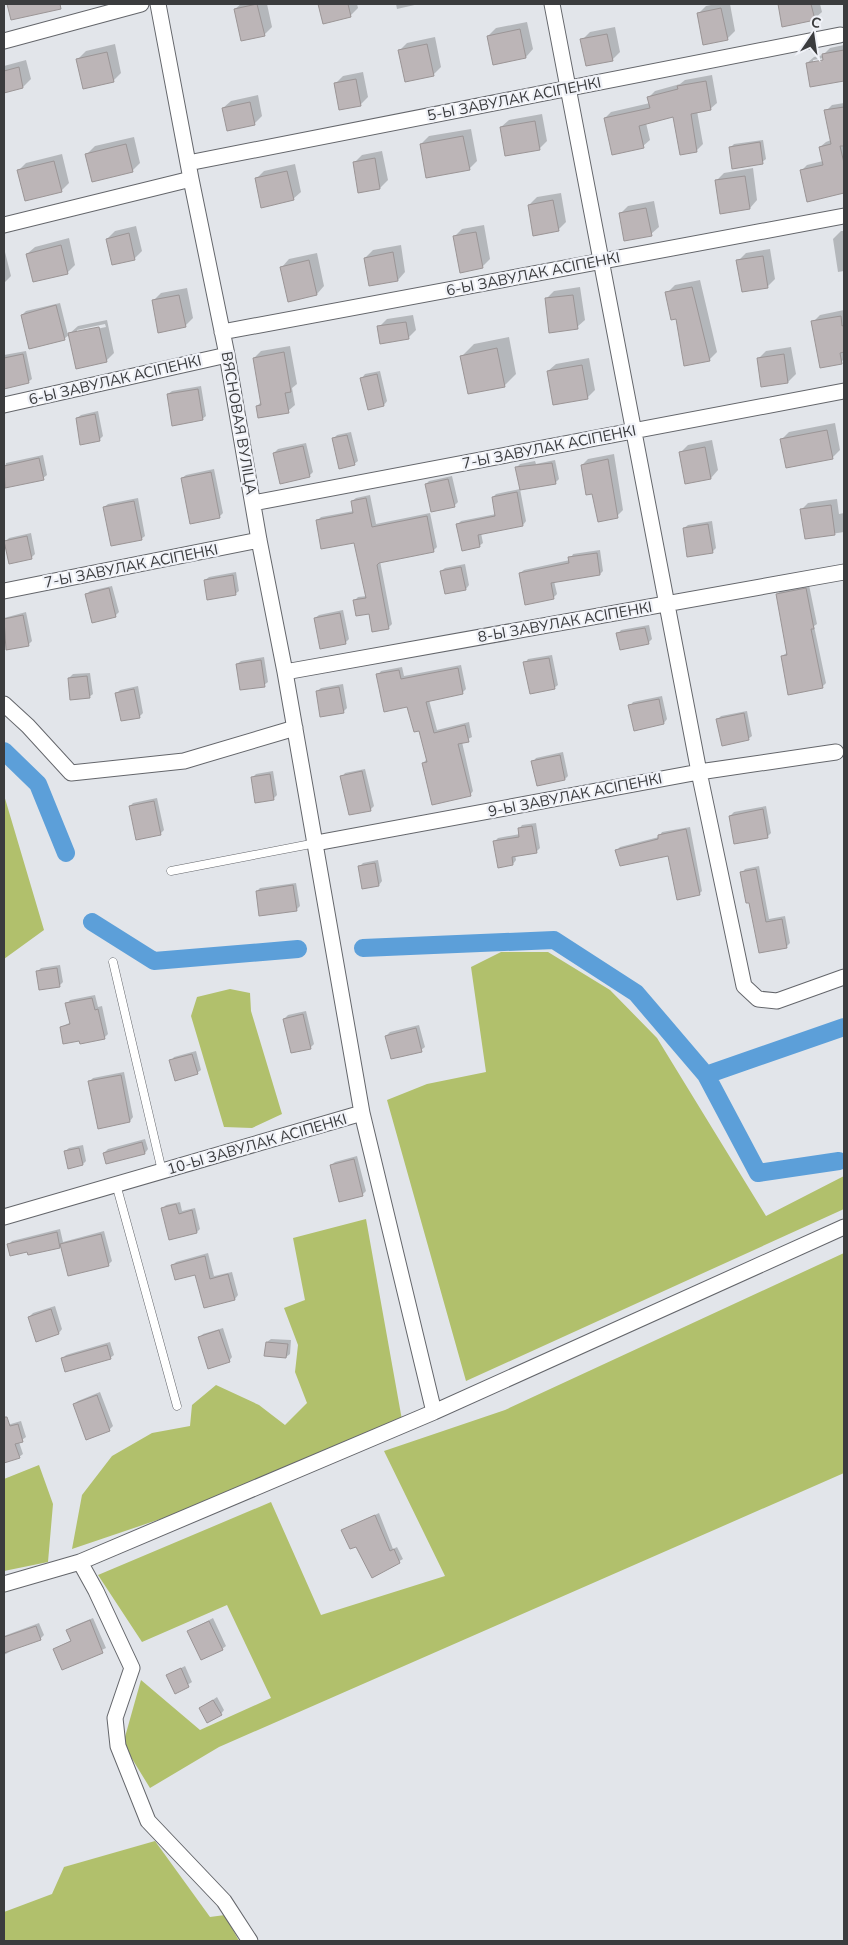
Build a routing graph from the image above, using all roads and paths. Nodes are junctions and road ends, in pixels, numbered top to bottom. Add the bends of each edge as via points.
1 (141, 4) edge
2 (158, 4) edge
3 (552, 4) edge
4 (840, 35) dead end
5 (4, 41) edge
6 (569, 89) junction
7 (188, 163) junction
8 (191, 179) junction
9 (844, 216) edge
10 (4, 225) edge
11 (602, 262) junction
12 (222, 332) junction
13 (227, 356) junction
14 (844, 391) edge
15 (4, 405) edge
16 (633, 431) junction
17 (253, 503) junction
18 (259, 540) junction
19 (844, 572) edge
20 (4, 591) edge
21 (666, 604) junction
22 (286, 672) junction
23 (4, 704) edge
24 (296, 728) junction
25 (836, 752) dead end
26 (699, 772) junction
27 (316, 844) junction
28 (171, 871) dead end
29 (113, 962) dead end
30 (844, 977) edge
31 (362, 1113) junction
32 (162, 1171) junction
33 (116, 1184) junction
34 (4, 1217) edge
35 (844, 1227) edge
36 (176, 1406) dead end
37 (434, 1412) junction
38 (80, 1562) junction
39 (4, 1584) edge
40 (250, 1941) edge

1 - 5 street
2 - 7 street, ВЯСНОВАЯ ВУЛІЦА
3 - 6 street
4 - 6 street, 5-Ы ЗАВУЛАК АСІПЕНКІ
6 - 7 street, 5-Ы ЗАВУЛАК АСІПЕНКІ
6 - 11 street
7 - 8 street, ВЯСНОВАЯ ВУЛІЦА
8 - 10 street
8 - 12 street, ВЯСНОВАЯ ВУЛІЦА
9 - 11 street, 6-Ы ЗАВУЛАК АСІПЕНКІ
11 - 12 street, 6-Ы ЗАВУЛАК АСІПЕНКІ
11 - 16 street
12 - 13 street, ВЯСНОВАЯ ВУЛІЦА
13 - 15 street, 6-Ы ЗАВУЛАК АСІПЕНКІ
13 - 17 street, ВЯСНОВАЯ ВУЛІЦА
14 - 16 street, 7-Ы ЗАВУЛАК АСІПЕНКІ
16 - 17 street, 7-Ы ЗАВУЛАК АСІПЕНКІ
16 - 21 street
17 - 18 street, ВЯСНОВАЯ ВУЛІЦА
18 - 20 street, 7-Ы ЗАВУЛАК АСІПЕНКІ
18 - 22 street, ВЯСНОВАЯ ВУЛІЦА
19 - 21 street, 8-Ы ЗАВУЛАК АСІПЕНКІ
21 - 22 street, 8-Ы ЗАВУЛАК АСІПЕНКІ
21 - 26 street
22 - 24 street, ВЯСНОВАЯ ВУЛІЦА
23 - 24 street via 70,773 184,761
24 - 27 street, ВЯСНОВАЯ ВУЛІЦА
25 - 26 street, 9-Ы ЗАВУЛАК АСІПЕНКІ
26 - 27 street, 9-Ы ЗАВУЛАК АСІПЕНКІ
26 - 30 street via 744,986 758,999 778,1001
27 - 28 lane
27 - 31 street, 10-Ы ЗАВУЛАК АСІПЕНКІ
29 - 32 lane
31 - 32 street, 10-Ы ЗАВУЛАК АСІПЕНКІ
31 - 37 street
32 - 33 street, 10-Ы ЗАВУЛАК АСІПЕНКІ
33 - 34 street, 10-Ы ЗАВУЛАК АСІПЕНКІ
33 - 36 lane
35 - 37 street
37 - 38 street
38 - 39 street
38 - 40 street via 132,1668 115,1718 116,1728 118,1746 148,1821 224,1901

